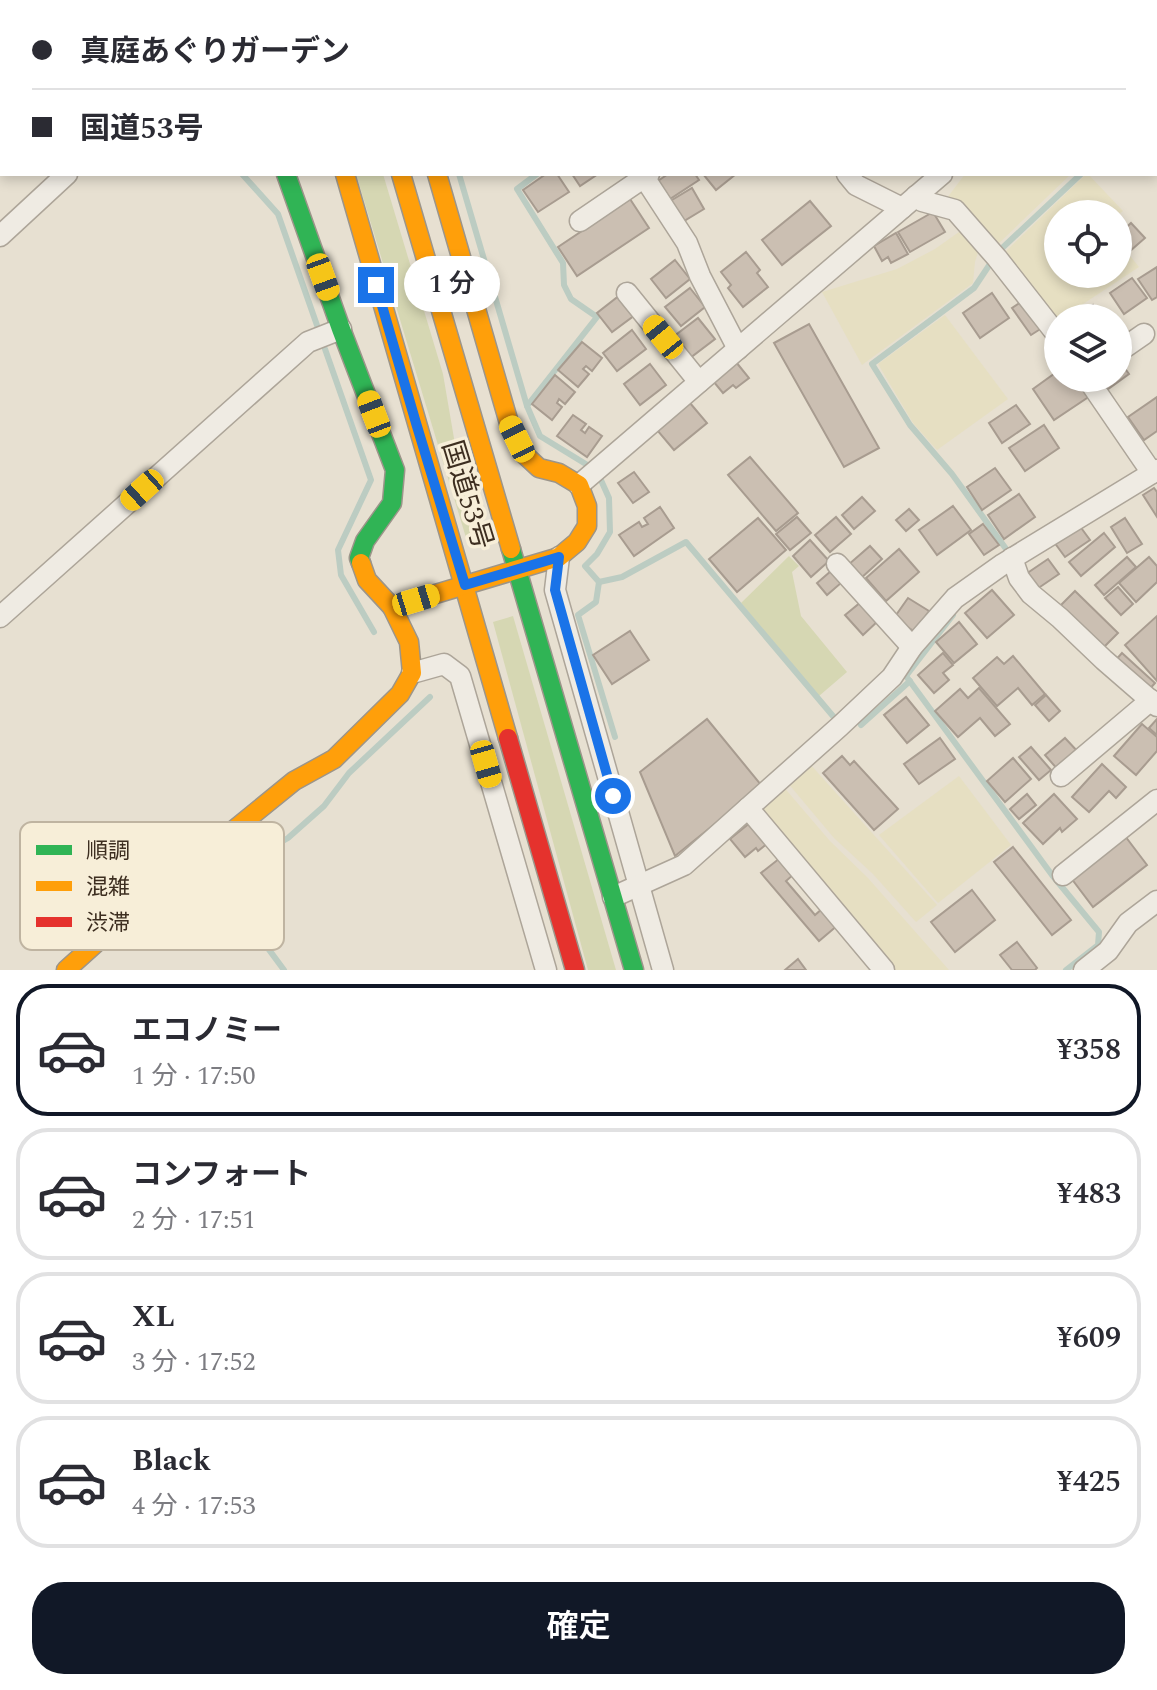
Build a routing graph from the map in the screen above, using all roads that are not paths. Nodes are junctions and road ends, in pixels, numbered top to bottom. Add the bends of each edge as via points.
1 (65, 176) edge
2 (287, 176) edge
3 (346, 176) edge
4 (402, 176) edge
5 (438, 176) edge
6 (646, 176) edge
7 (849, 176) edge
8 (940, 176) edge
9 (909, 202) junction
10 (580, 221) dead end
11 (0, 236) edge
12 (353, 265) dead end
13 (627, 293) dead end
14 (1044, 318) edge
15 (341, 329) junction
16 (1144, 334) dead end
17 (1132, 342) edge
18 (738, 349) junction
19 (699, 382) junction
20 (1097, 392) edge
21 (416, 423) junction
22 (1154, 472) edge
23 (590, 476) junction
24 (559, 557) junction
25 (1012, 558) junction
26 (837, 564) dead end
27 (516, 571) junction
28 (465, 585) junction
29 (392, 607) junction
30 (0, 617) edge
31 (912, 647) junction
32 (412, 673) junction
33 (1154, 703) edge
34 (1061, 776) dead end
35 (1157, 800) edge
36 (748, 808) junction
37 (244, 822) edge
38 (1063, 875) dead end
39 (638, 885) junction
40 (613, 897) junction
41 (1157, 901) edge
42 (88, 950) edge
43 (572, 969) edge
44 (66, 970) edge
45 (546, 970) edge
46 (634, 970) edge
47 (663, 970) edge
48 (884, 970) edge
49 (1084, 970) edge

1 - 11 street
2 - 15 main road
3 - 21 main road, 国道53号
4 - 27 main road, 国道53号
5 - 23 main road via 509,423 525,455 539,468
6 - 10 street
6 - 18 street via 687,243
7 - 9 street via 856,185
8 - 9 street
9 - 14 street via 955,210
9 - 18 street
12 - 21 main road
13 - 19 street
15 - 29 main road via 395,470 392,503 359,558 367,580
15 - 30 street via 308,342
16 - 17 street
18 - 19 street
19 - 23 street
20 - 22 street
21 - 28 main road, 国道53号
22 - 25 street
23 - 24 main road via 587,526
24 - 27 main road
24 - 39 street via 555,590
25 - 31 street via 955,598
25 - 33 street via 1031,594
26 - 31 street
27 - 28 main road
27 - 40 main road, 国道53号
28 - 29 main road
28 - 43 main road, 国道53号
29 - 32 main road via 409,642
31 - 36 street via 892,677
32 - 37 main road via 400,694 334,759 294,781
32 - 45 street via 444,664 460,676
33 - 34 street
35 - 38 street
36 - 39 street via 684,865
36 - 48 street
39 - 40 street
39 - 47 street
40 - 46 main road, 国道53号
41 - 49 street
42 - 44 main road

